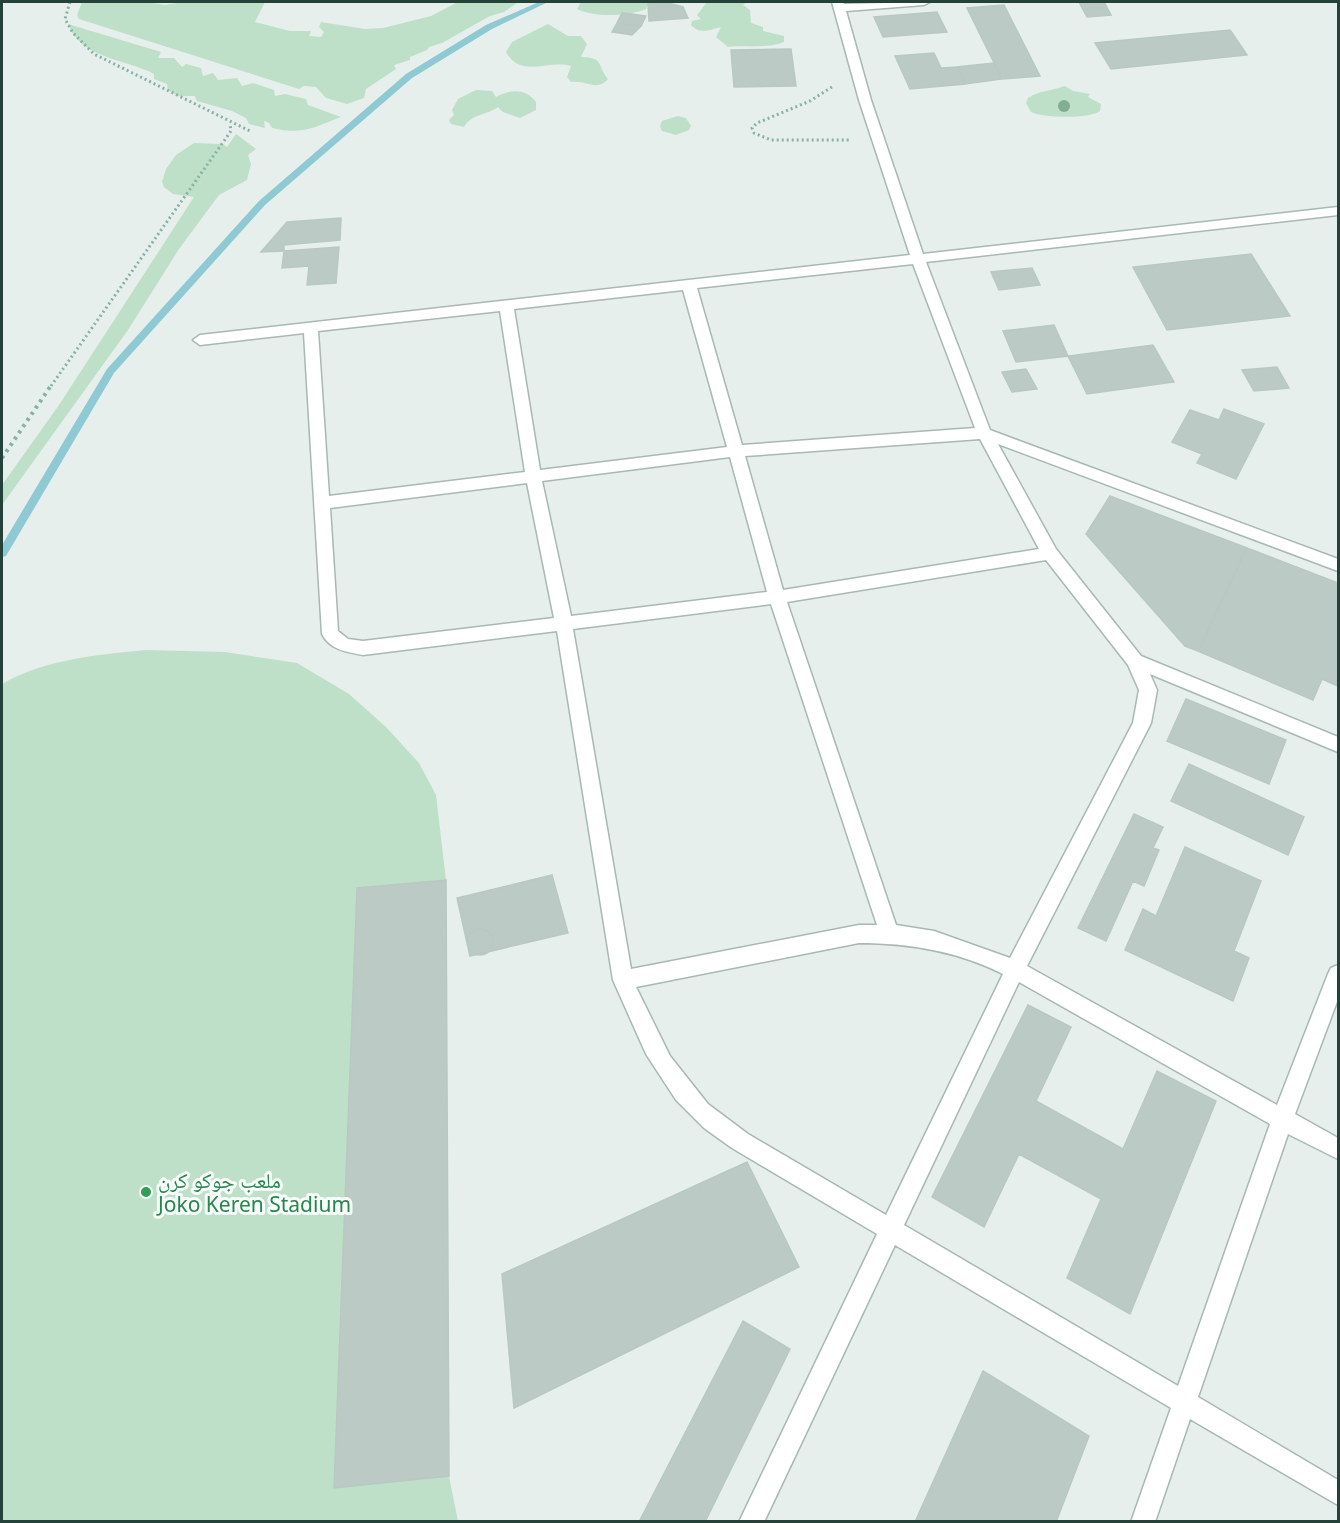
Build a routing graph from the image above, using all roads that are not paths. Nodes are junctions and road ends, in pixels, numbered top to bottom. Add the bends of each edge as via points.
1 (924, 2) edge
2 (839, 5) edge
3 (1338, 211) edge
4 (918, 260) junction
5 (689, 285) junction
6 (506, 306) junction
7 (311, 327) junction
8 (200, 339) dead end
9 (984, 433) junction
10 (735, 451) junction
11 (533, 476) junction
12 (322, 503) junction
13 (1050, 553) junction
14 (1338, 565) edge
15 (777, 597) junction
16 (564, 624) junction
17 (1135, 661) junction
18 (1338, 745) edge
19 (889, 932) junction
20 (1015, 969) junction
21 (1338, 974) edge
22 (623, 980) junction
23 (1282, 1120) junction
24 (1338, 1149) edge
25 (889, 1231) junction
26 (1185, 1401) junction
27 (1338, 1493) edge
28 (752, 1521) edge
29 (1143, 1521) edge

1 - 2 street
2 - 4 street
3 - 4 street
4 - 5 street
4 - 9 street
5 - 6 street
5 - 10 street
6 - 7 street
6 - 11 street
7 - 8 street
7 - 12 street
9 - 10 street
9 - 13 street
9 - 14 street
10 - 11 street
10 - 15 street
11 - 12 street
11 - 16 street
12 - 16 street via 330,634 344,645 363,648
13 - 15 street
13 - 17 street
15 - 16 street
15 - 19 street
16 - 22 street
17 - 18 street
17 - 20 street via 1148,690 1143,723
19 - 20 street via 949,943
19 - 22 street via 820,940
20 - 23 street
20 - 25 street
21 - 23 street
22 - 25 street via 663,1066 698,1108 740,1141
23 - 24 street
23 - 26 street
25 - 26 street
25 - 28 street
26 - 27 street
26 - 29 street

